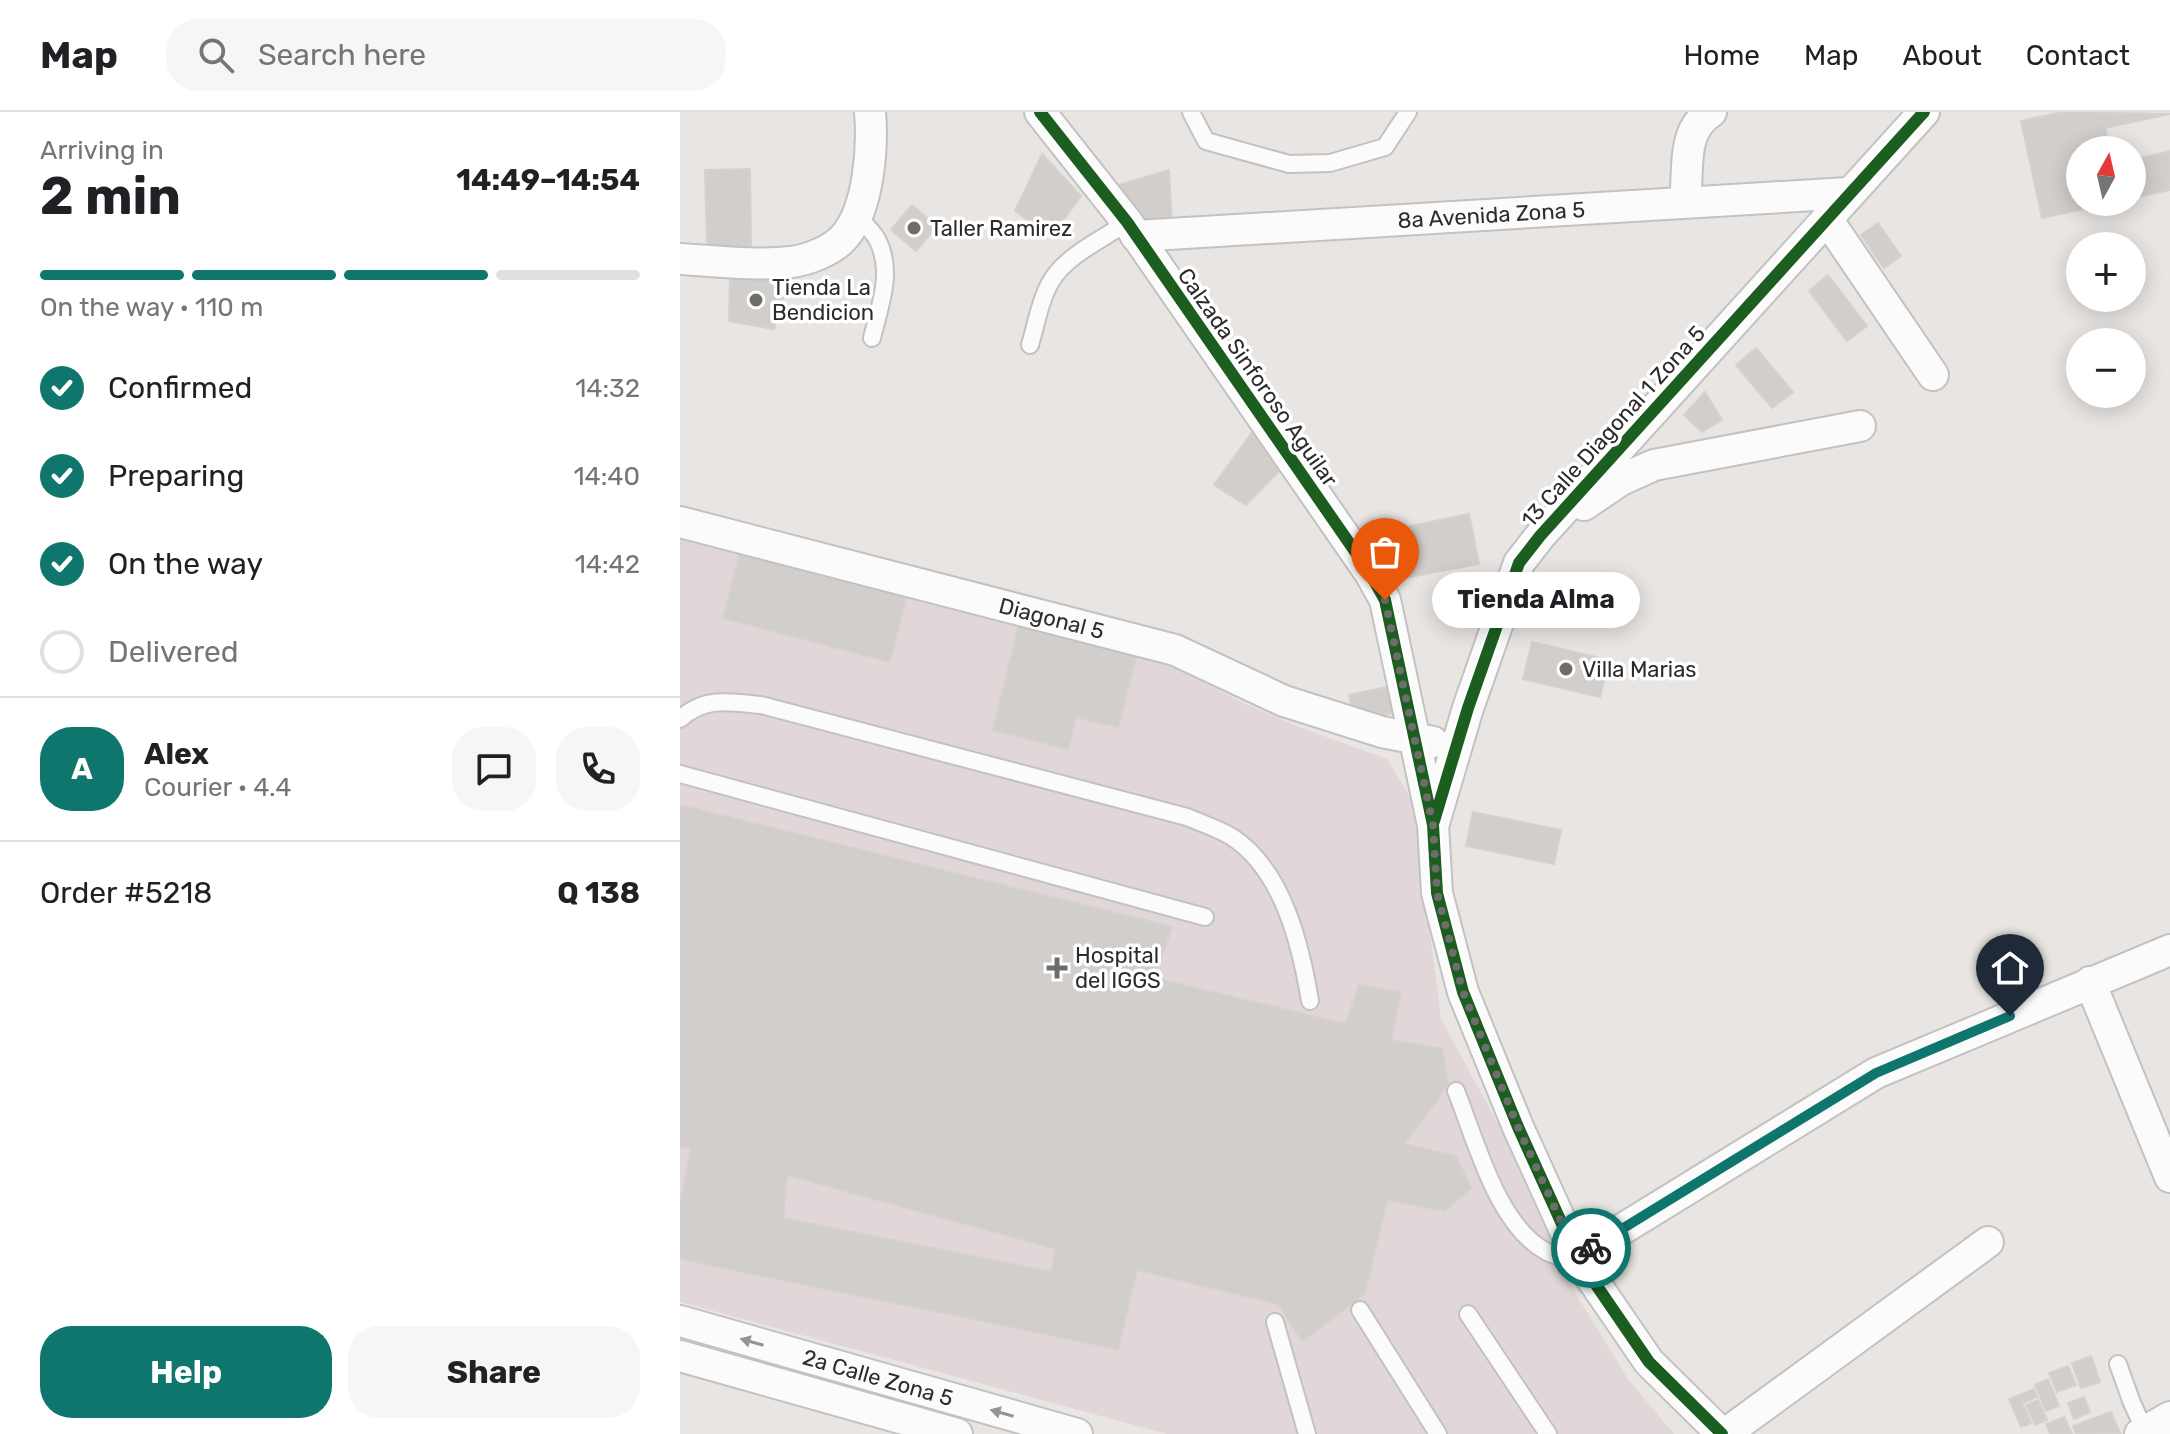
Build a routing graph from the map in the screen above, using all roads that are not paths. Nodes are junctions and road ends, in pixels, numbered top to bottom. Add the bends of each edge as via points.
1 (870, 112) edge
2 (1040, 112) edge
3 (1191, 112) edge
4 (1408, 112) edge
5 (1711, 112) edge
6 (1924, 112) edge
7 (1848, 193) junction
8 (1685, 201) junction
9 (856, 215) junction
10 (1827, 219) junction
11 (1132, 229) junction
12 (680, 259) edge
13 (872, 338) dead end
14 (1030, 345) dead end
15 (1933, 375) dead end
16 (1860, 426) dead end
17 (680, 522) edge
18 (1540, 536) junction
19 (680, 719) edge
20 (1415, 738) junction
21 (1459, 743) junction
22 (680, 774) edge
23 (1433, 825) junction
24 (1205, 917) dead end
25 (2170, 950) edge
26 (2090, 982) junction
27 (1310, 1001) dead end
28 (1456, 1091) dead end
29 (2170, 1177) edge
30 (1988, 1242) dead end
31 (1577, 1257) junction
32 (1360, 1310) dead end
33 (1468, 1314) dead end
34 (680, 1321) edge
35 (1275, 1322) dead end
36 (680, 1356) edge
37 (2118, 1364) dead end
38 (870, 1376) junction
39 (858, 1422) edge
40 (2150, 1429) edge
41 (957, 1434) edge
42 (1077, 1434) edge
43 (1307, 1434) edge
44 (1438, 1434) edge
45 (1548, 1434) edge
46 (1724, 1434) edge

1 - 9 street via 870,166
2 - 11 street, Calzada Sinforoso Aguilar
3 - 4 lane via 1206,141 1289,164 1330,163 1385,147
5 - 8 street via 1697,120 1691,133
6 - 7 street, 13 Calle Diagonal 1 Zona 5
7 - 8 street, 8a Avenida Zona 5
7 - 10 street, 13 Calle Diagonal 1 Zona 5
8 - 11 street, 8a Avenida Zona 5
9 - 12 street via 845,237 792,262
9 - 13 lane via 876,238 886,268
10 - 15 street
10 - 18 street, 13 Calle Diagonal 1 Zona 5
11 - 14 lane via 1075,256 1056,274
11 - 20 street, Calzada Sinforoso Aguilar via 1370,573 1385,600
16 - 18 street via 1654,465 1621,480
17 - 20 street, Diagonal 5 via 1175,650 1284,701
18 - 21 street, 13 Calle Diagonal 1 Zona 5 via 1519,563
19 - 27 lane via 716,701 761,705 1187,817 1233,837 1268,871 1301,948
20 - 21 street, Diagonal 5
20 - 23 street, Calzada Sinforoso Aguilar
21 - 23 street, 13 Calle Diagonal 1 Zona 5
22 - 24 lane
23 - 31 street via 1437,893 1463,992
25 - 26 street
26 - 29 street
26 - 31 street via 1876,1073
28 - 31 lane via 1514,1225 1549,1253
30 - 46 street
31 - 46 street via 1649,1362
32 - 44 lane
33 - 45 lane
38 -> 34 street, 2a Calle Zona 5
35 - 43 lane
36 - 39 street, 2a Calle Zona 5
37 - 40 lane via 2132,1403
38 - 39 street
42 -> 38 street, 2a Calle Zona 5
39 - 41 street, 2a Calle Zona 5

